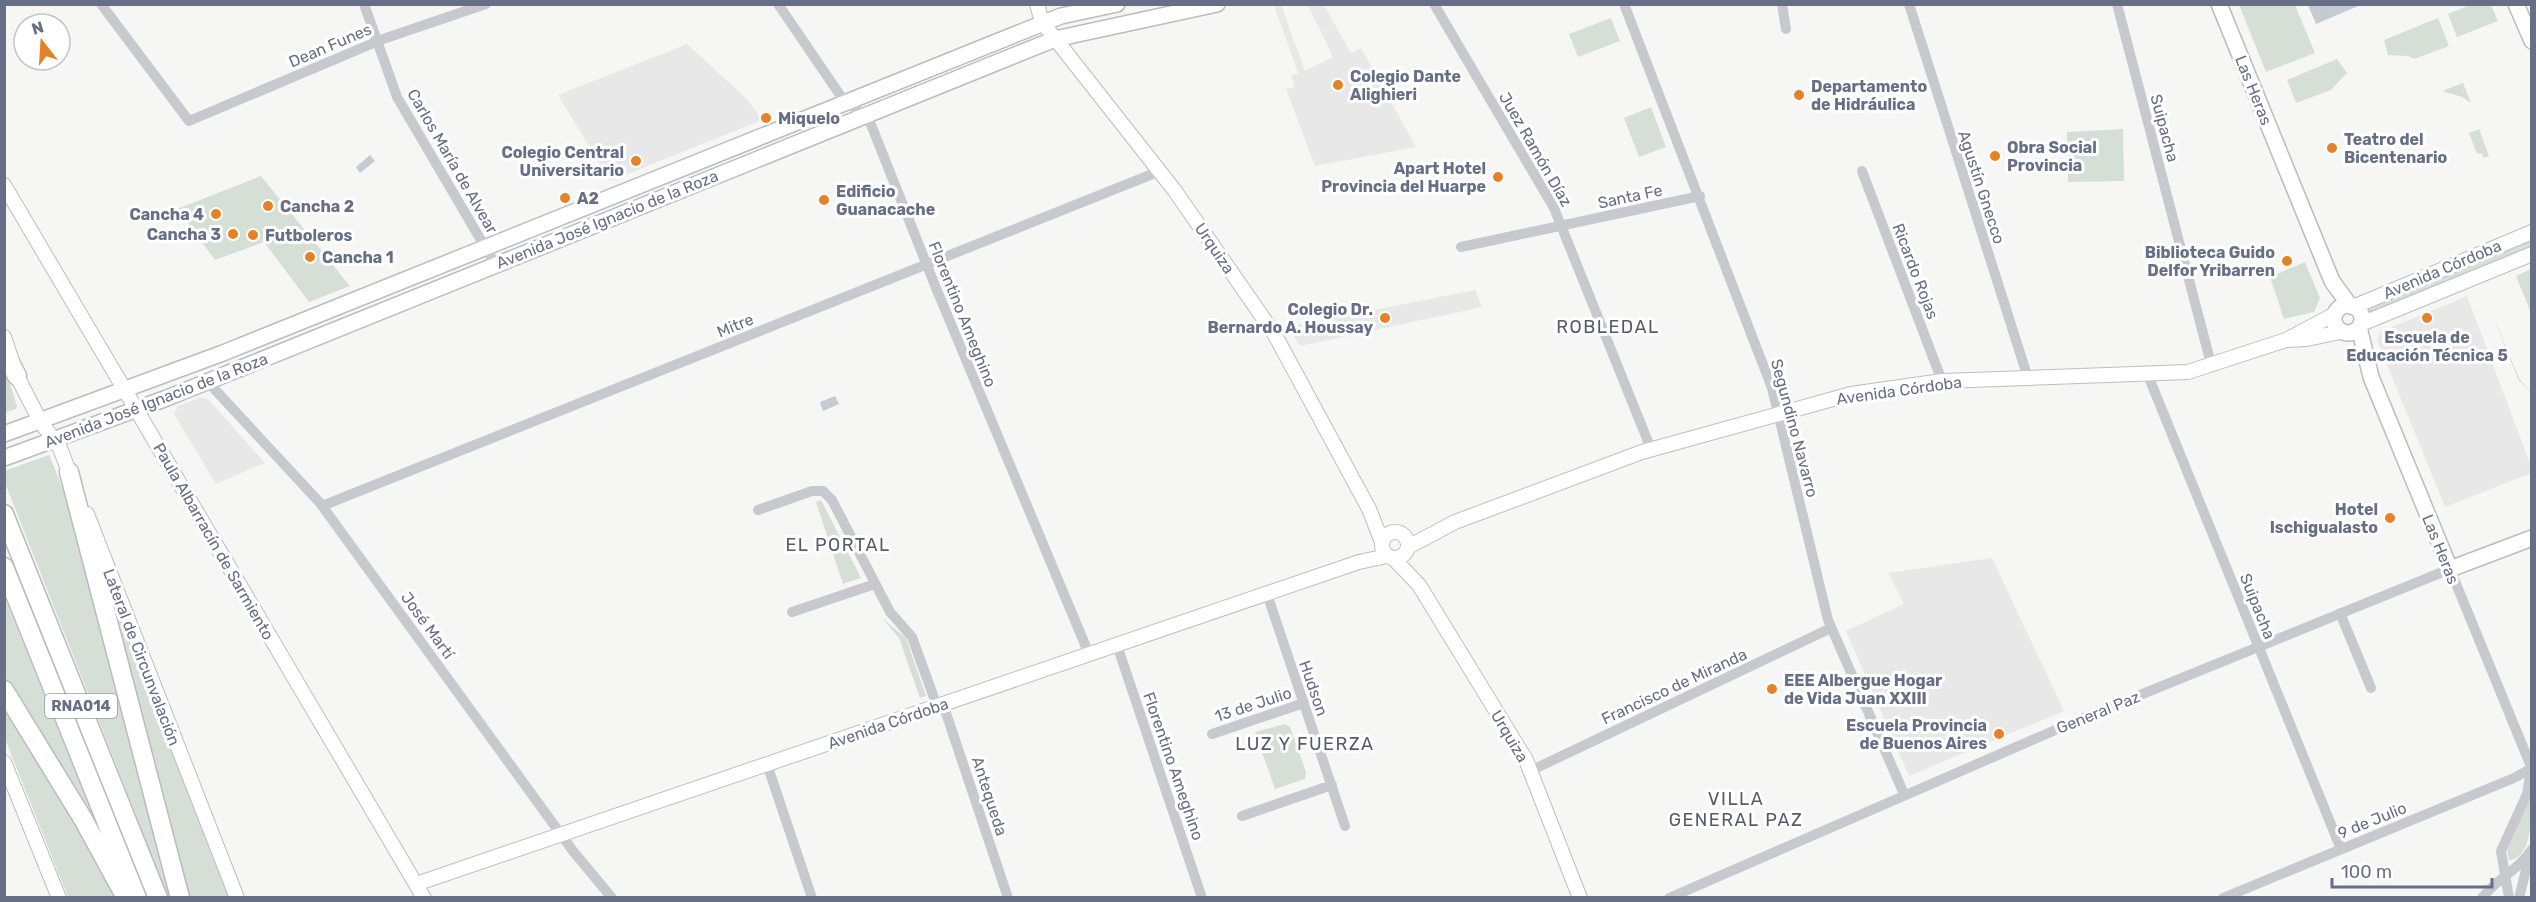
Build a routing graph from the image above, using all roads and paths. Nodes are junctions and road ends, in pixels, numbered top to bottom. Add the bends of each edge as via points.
1 (101, 4) edge
2 (364, 4) edge
3 (486, 4) edge
4 (778, 4) edge
5 (1036, 4) edge
6 (1117, 4) edge
7 (1131, 4) edge
8 (1217, 4) edge
9 (1434, 4) edge
10 (1624, 4) edge
11 (1782, 4) edge
12 (1909, 4) edge
13 (2117, 4) edge
14 (2219, 4) edge
15 (2516, 4) edge
16 (1043, 23) junction
17 (1786, 29) dead end
18 (2530, 33) edge
19 (1056, 39) junction
20 (378, 41) junction
21 (847, 102) junction
22 (863, 116) junction
23 (1160, 171) junction
24 (1862, 171) dead end
25 (4, 185) edge
26 (1700, 196) junction
27 (1561, 226) junction
28 (2532, 232) edge
29 (485, 247) junction
30 (1461, 247) dead end
31 (2532, 254) edge
32 (495, 264) junction
33 (926, 264) junction
34 (2352, 306) junction
35 (2335, 314) junction
36 (2360, 326) junction
37 (2340, 332) junction
38 (4, 337) edge
39 (2286, 340) junction
40 (4, 351) edge
41 (2211, 364) junction
42 (2147, 373) junction
43 (17, 376) junction
44 (2028, 378) junction
45 (207, 381) junction
46 (1942, 381) junction
47 (125, 389) junction
48 (136, 409) junction
49 (1779, 414) junction
50 (40, 421) junction
51 (4, 434) edge
52 (54, 440) junction
53 (1651, 449) junction
54 (4, 458) edge
55 (69, 472) junction
56 (322, 506) junction
57 (1369, 508) junction
58 (758, 510) dead end
59 (4, 514) edge
60 (1455, 522) junction
61 (1398, 533) junction
62 (2532, 538) edge
63 (1408, 549) junction
64 (1386, 550) junction
65 (4, 567) edge
66 (2450, 569) junction
67 (875, 584) junction
68 (1419, 585) junction
69 (1267, 594) junction
70 (792, 612) dead end
71 (2340, 613) junction
72 (1831, 628) junction
73 (1117, 645) junction
74 (2258, 647) junction
75 (1089, 654) junction
76 (2371, 688) dead end
77 (4, 690) edge
78 (1304, 704) junction
79 (940, 705) junction
80 (1212, 734) dead end
81 (4, 762) edge
82 (767, 764) junction
83 (2531, 769) edge
84 (1530, 771) junction
85 (1332, 785) junction
86 (1904, 794) junction
87 (1242, 816) dead end
88 (1346, 826) dead end
89 (561, 834) junction
90 (2341, 849) junction
91 (2532, 849) edge
92 (2505, 874) junction
93 (416, 884) junction
94 (59, 897) edge
95 (125, 897) edge
96 (136, 897) edge
97 (158, 897) edge
98 (180, 897) edge
99 (237, 897) edge
100 (424, 897) edge
101 (612, 897) edge
102 (812, 897) edge
103 (1008, 897) edge
104 (1202, 897) edge
105 (1580, 897) edge
106 (1669, 897) edge
107 (2223, 897) edge
108 (2482, 897) edge
109 (2509, 897) edge
110 (2519, 897) edge

1 - 20 street, Dean Funes via 189,121
2 - 20 street, Carlos María de Alvear
3 - 20 street, Dean Funes
4 - 21 street, Florentino Ameghino
5 - 16 main road, Urquiza
6 - 16 main road, Avenida José Ignacio de la Roza
7 - 19 main road via 1116,14 1083,21
8 - 19 main road, Avenida José Ignacio de la Roza
9 - 27 street, Juez Ramón Díaz
10 - 26 street, Segundino Navarro
11 - 17 street
12 - 44 street, Agustín Gnecco
13 - 41 street, Suipacha
14 - 34 main road, Las Heras via 2332,281
15 - 18 main road
16 - 19 main road, Urquiza
16 - 21 main road, Avenida José Ignacio de la Roza
19 - 22 main road, Avenida José Ignacio de la Roza
19 - 23 main road, Urquiza
20 - 29 street, Carlos María de Alvear via 397,97
21 - 22 street, Florentino Ameghino
21 - 29 main road, Avenida José Ignacio de la Roza
22 - 32 main road, Avenida José Ignacio de la Roza
22 - 33 street, Florentino Ameghino via 870,122
23 - 33 street, Mitre
23 - 57 main road, Urquiza via 1275,335
24 - 46 street, Ricardo Rojas
25 - 47 main road, Paula Albarracín de Sarmiento
26 - 27 street, Santa Fe
26 - 49 street, Segundino Navarro
27 - 30 street, Santa Fe
27 - 53 street, Juez Ramón Díaz
28 - 34 main road, Avenida Córdoba
29 - 32 street, Carlos María de Alvear
29 - 47 main road, Avenida José Ignacio de la Roza
31 - 36 main road, Avenida Córdoba
32 - 45 main road, Avenida José Ignacio de la Roza
33 - 56 street, Mitre
33 - 75 street, Florentino Ameghino
34 - 35 main road via 2343,306
34 - 36 main road via 2361,315
35 - 37 main road via 2334,324
35 - 39 main road, Avenida Córdoba
36 - 37 main road via 2352,333
36 - 66 main road, Las Heras via 2372,378
37 - 39 main road, Avenida Córdoba
38 - 43 main road, Lateral de Circunvalación
39 - 41 main road, Avenida Córdoba
40 - 43 highway
41 - 42 main road, Avenida Córdoba via 2188,372
42 - 44 main road, Avenida Córdoba
42 - 74 street, Suipacha
43 - 50 main road, Lateral de Circunvalación
44 - 46 main road, Avenida Córdoba
45 - 48 main road, Avenida José Ignacio de la Roza
45 - 56 street, José Martí
46 - 49 main road, Avenida Córdoba via 1851,394
47 - 48 main road, Paula Albarracín de Sarmiento
47 - 50 main road, Avenida José Ignacio de la Roza
48 - 52 main road, Avenida José Ignacio de la Roza
48 - 93 main road, Paula Albarracín de Sarmiento
49 - 53 main road, Avenida Córdoba
49 - 72 street, Segundino Navarro
50 - 51 main road, Avenida José Ignacio de la Roza
50 - 52 main road, Lateral de Circunvalación
52 - 54 main road, Avenida José Ignacio de la Roza
52 - 55 main road, Lateral de Circunvalación
53 - 60 main road, Avenida Córdoba
55 - 98 highway
55 - 99 main road, Lateral de Circunvalación
56 - 89 street, José Martí
57 - 61 main road, Urquiza
57 - 64 main road, Urquiza
58 - 67 street, Antequeda via 823,491 832,500
59 - 97 highway, RNA014
60 - 61 main road, Avenida Córdoba
60 - 63 main road, Avenida Córdoba
61 - 63 main road via 1407,540
61 - 64 main road via 1387,534
62 - 66 main road, General Paz
63 - 64 main road via 1401,557
63 - 68 main road, Urquiza
64 - 68 main road, Urquiza
64 - 69 main road, Avenida Córdoba
65 - 96 highway, RNA014
66 - 71 street, General Paz
66 - 83 street, Las Heras
67 - 70 street
67 - 79 street, Antequeda via 890,612 912,637
68 - 84 main road, Urquiza
69 - 73 main road, Avenida Córdoba
69 - 78 street, Hudson
71 - 74 street, General Paz
71 - 76 street
72 - 84 street, Francisco de Miranda
72 - 86 street, Segundino Navarro
73 - 75 main road, Avenida Córdoba
73 - 104 street, Florentino Ameghino
74 - 86 street, General Paz
74 - 90 street, Suipacha
75 - 79 main road, Avenida Córdoba
77 - 95 highway via 87,826
78 - 80 street, 13 de Julio
78 - 85 street, Hudson
79 - 82 main road, Avenida Córdoba
79 - 103 street, Antequeda
81 - 94 main road
82 - 89 main road, Avenida Córdoba
82 - 102 street
83 - 90 street, 9 de Julio
83 - 92 street via 2527,794 2501,851
84 - 105 main road, Urquiza
85 - 87 street
85 - 88 street, Hudson
86 - 106 street, General Paz
89 - 93 main road, Avenida Córdoba
89 - 101 street, José Martí
90 - 107 street, 9 de Julio
91 - 92 street
91 - 110 street
92 - 108 street
92 - 109 street
93 - 100 main road, Paula Albarracín de Sarmiento

